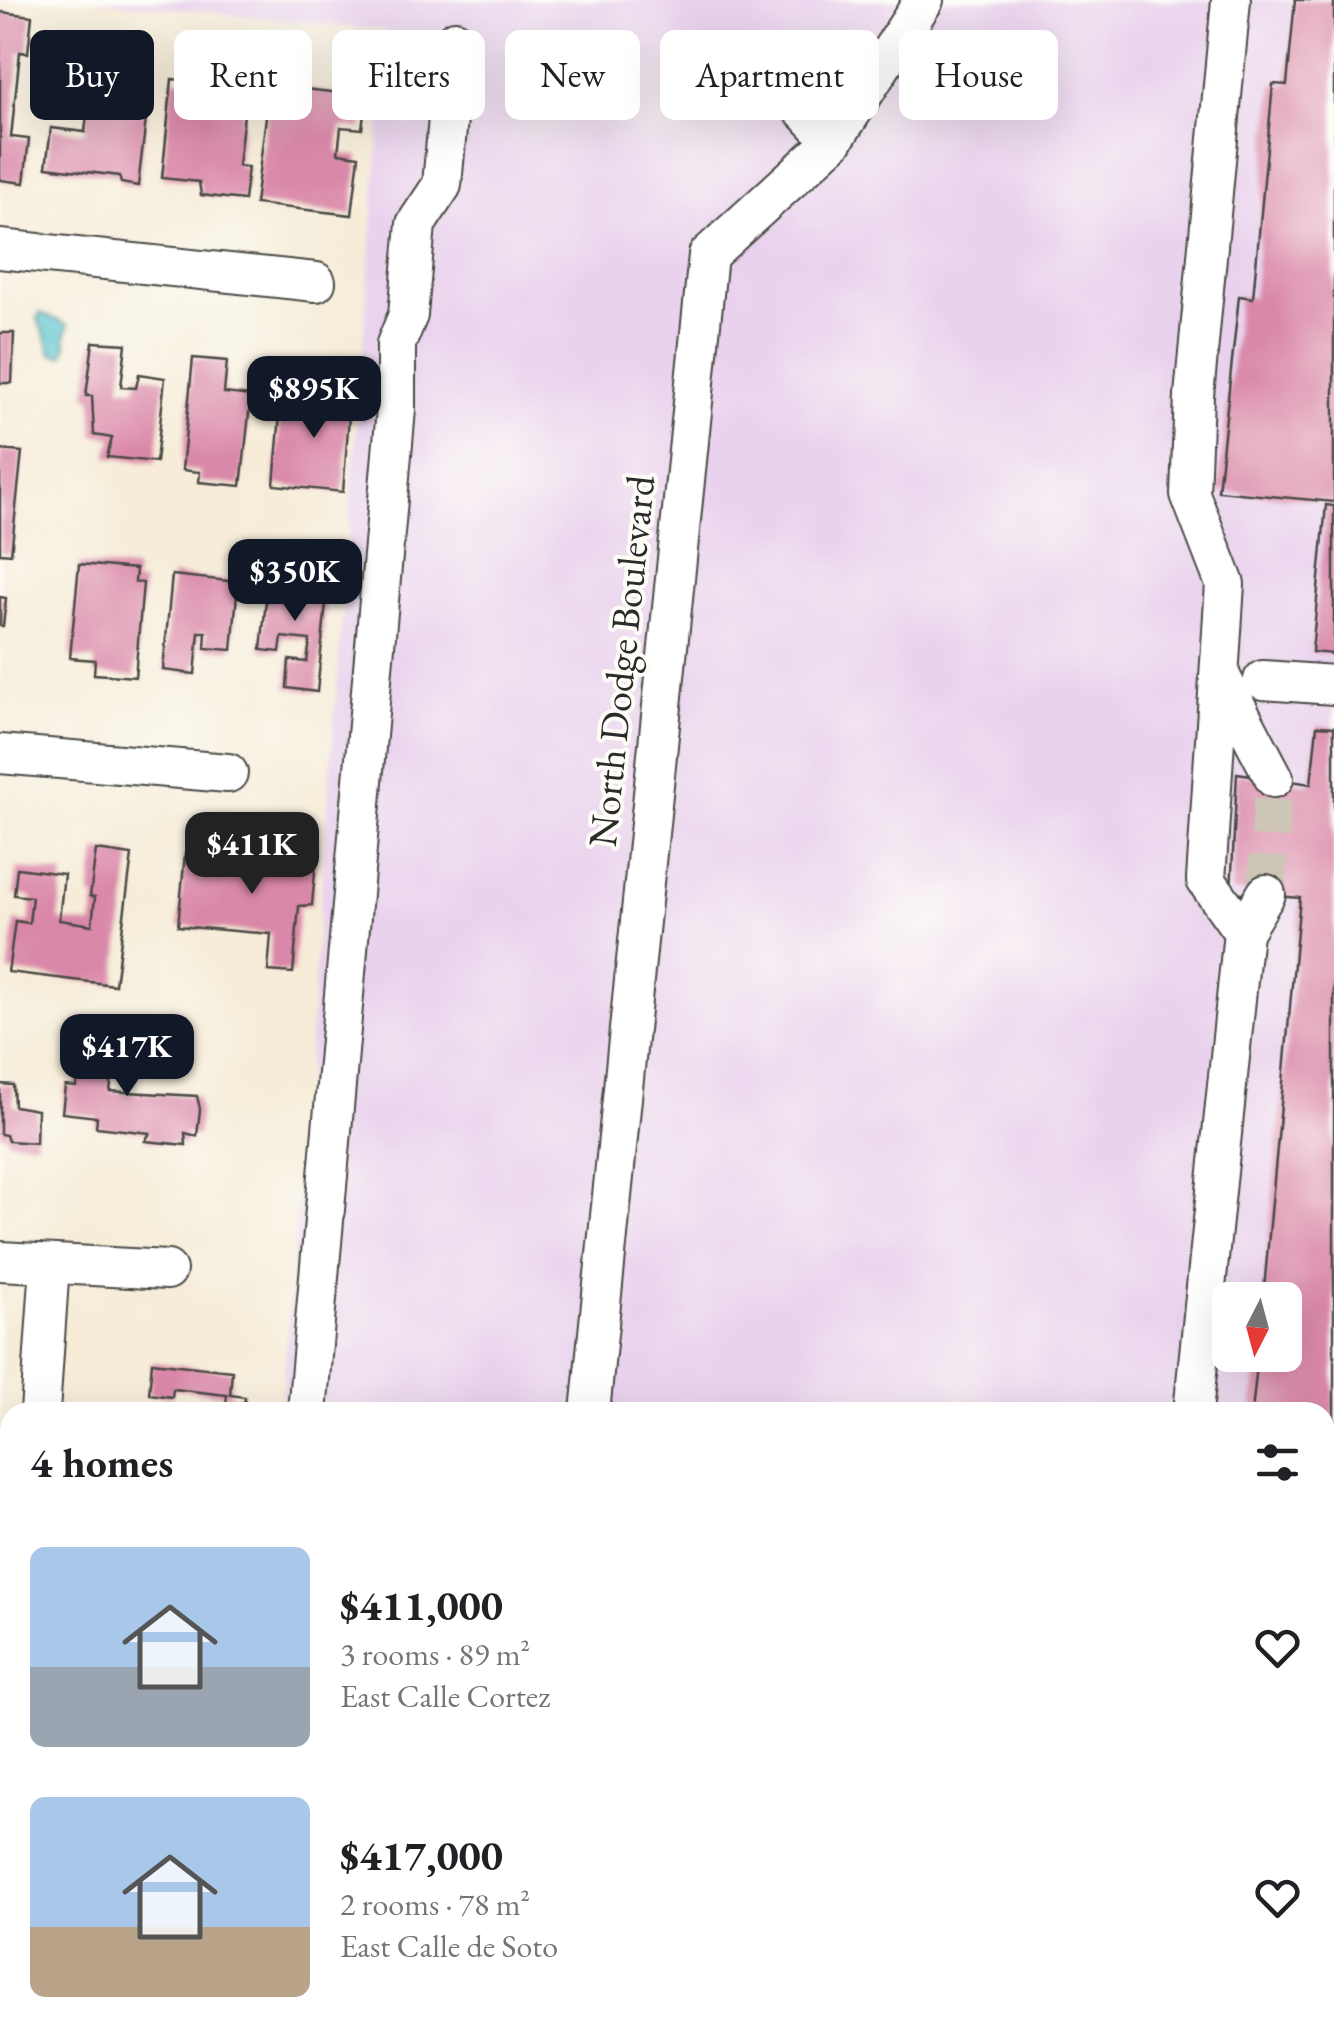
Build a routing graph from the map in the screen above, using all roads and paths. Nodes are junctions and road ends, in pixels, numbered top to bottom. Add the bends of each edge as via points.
1 (924, 0) edge
2 (1231, 0) edge
3 (448, 120) edge
4 (813, 120) edge
5 (833, 141) junction
6 (0, 249) edge
7 (316, 282) dead end
8 (1220, 676) junction
9 (1263, 680) dead end
10 (1334, 685) edge
11 (0, 754) edge
12 (228, 774) dead end
13 (1274, 778) tunnel mouth
14 (1266, 894) tunnel mouth
15 (1243, 932) junction
16 (0, 1261) edge
17 (50, 1264) junction
18 (167, 1270) dead end
19 (41, 1402) edge
20 (308, 1402) edge
21 (591, 1402) edge
22 (1194, 1402) edge

1 - 5 street, North Dodge Boulevard
2 - 8 street via 1190,494 1225,584
3 - 20 street via 442,185 416,224 408,315 396,344 396,409
4 - 5 street
5 - 21 street, North Dodge Boulevard via 708,255
6 - 7 street
8 - 13 street
8 - 15 street via 1206,880
9 - 10 street
11 - 12 street
14 - 15 street
15 - 22 street
16 - 17 street
17 - 18 street
17 - 19 street

